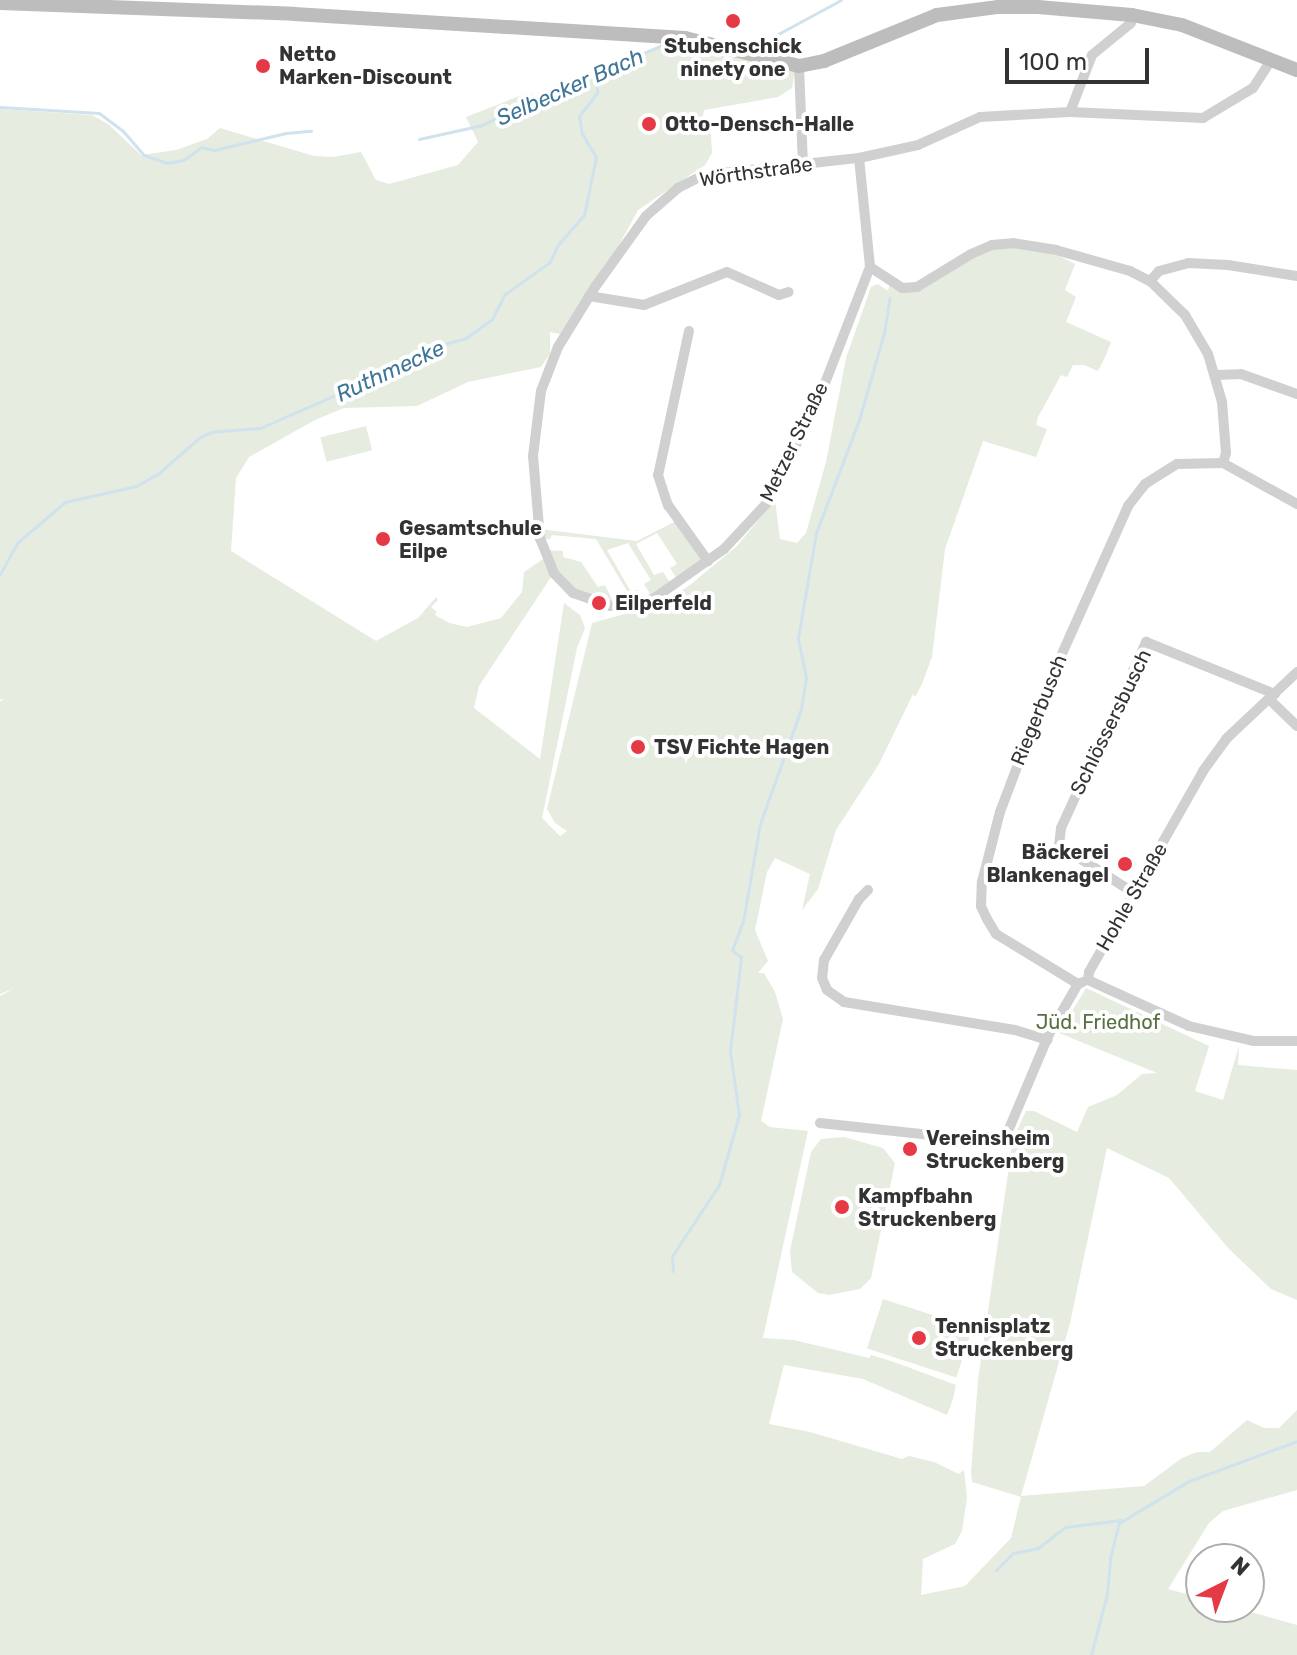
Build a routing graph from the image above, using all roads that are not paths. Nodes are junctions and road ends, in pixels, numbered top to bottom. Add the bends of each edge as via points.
1 (0, 3) edge
2 (1132, 15) junction
3 (1272, 59) junction
4 (799, 66) junction
5 (1297, 70) edge
6 (1070, 112) junction
7 (859, 158) junction
8 (803, 164) junction
9 (870, 267) junction
10 (1297, 276) edge
11 (1150, 281) junction
12 (789, 292) dead end
13 (589, 296) junction
14 (689, 331) dead end
15 (1216, 375) junction
16 (1297, 394) edge
17 (1223, 463) junction
18 (1297, 504) edge
19 (708, 561) junction
20 (1297, 672) edge
21 (1272, 696) junction
22 (1297, 726) edge
23 (868, 890) dead end
24 (1134, 893) junction
25 (1083, 982) junction
26 (1047, 1040) junction
27 (1297, 1041) edge
28 (820, 1123) dead end

1 - 4 main road via 685,38
2 - 3 main road via 1182,25
2 - 4 main road via 1038,7 960,11
2 - 6 street via 1131,23 1092,55
3 - 5 main road
3 - 6 street, Wörthstraße via 1253,88 1203,118
4 - 8 street
6 - 7 street, Wörthstraße via 980,117 918,145
7 - 8 street, Wörthstraße
7 - 9 street, Metzer Straße
8 - 13 street, Wörthstraße via 704,175 678,188 646,216
9 - 11 street via 902,288 917,287 971,254 1013,243 1056,250
9 - 19 street, Metzer Straße via 818,401 766,504
10 - 11 street via 1188,263 1171,266
11 - 15 street via 1185,315
12 - 13 street via 779,295 727,272 644,305
13 - 19 street, Wörthstraße via 558,347 541,391 533,456 540,539 550,566 565,587 582,598 621,606 649,601
14 - 19 street via 658,475 668,505
15 - 16 street via 1241,374
15 - 17 street
17 - 18 street
17 - 25 street, Riegerbusch via 1177,464 1145,484 1128,506 1000,812 982,882 981,906 987,919 996,934
20 - 21 street, Hohle Straße
21 - 22 street
21 - 24 street, Hohle Straße via 1216,752
21 - 24 street, Schlössersbusch via 1146,642 1061,828 1059,845
23 - 26 street via 824,960 827,990 844,1002
24 - 25 street, Hohle Straße
25 - 26 street, Hohle Straße
25 - 27 street, Riegerbusch via 1189,1026 1254,1041
26 - 28 street, Hohle Straße via 1003,1143

